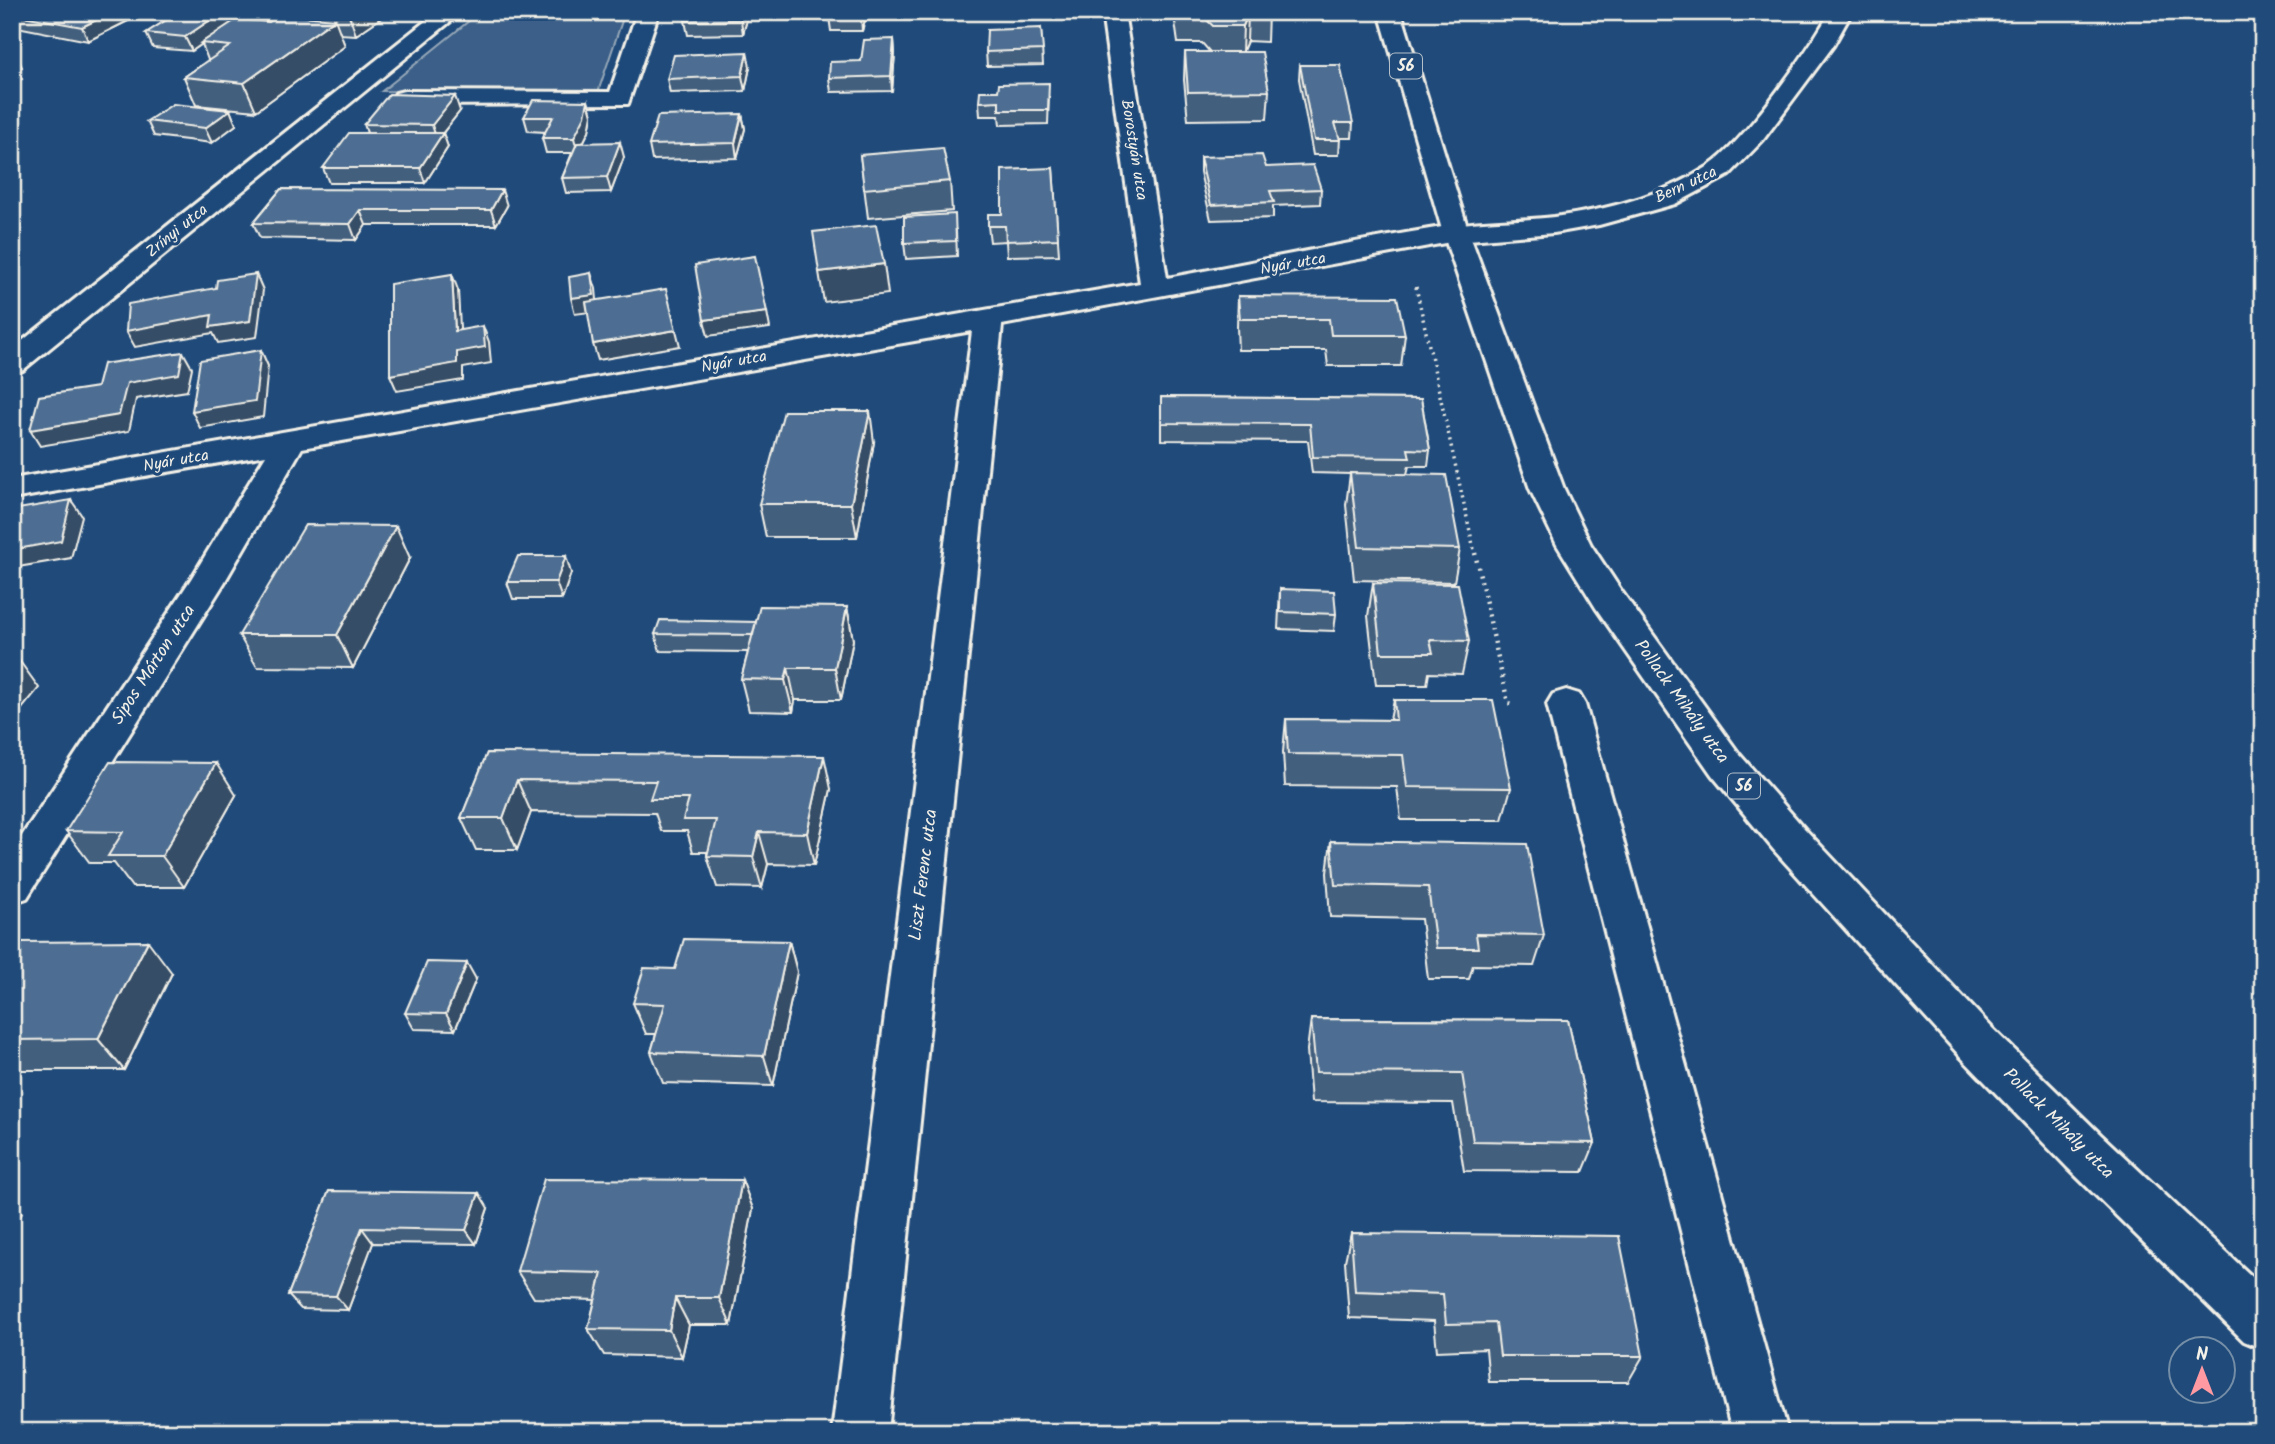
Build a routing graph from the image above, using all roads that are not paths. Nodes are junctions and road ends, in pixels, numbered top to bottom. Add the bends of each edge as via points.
1 (451, 12) edge
2 (648, 12) edge
3 (1113, 12) edge
4 (1390, 12) edge
5 (1841, 12) edge
6 (342, 98) junction
7 (1456, 233) junction
8 (1155, 288) junction
9 (988, 318) junction
10 (12, 364) edge
11 (290, 441) junction
12 (12, 489) edge
13 (1566, 704) road end
14 (12, 886) edge
15 (2263, 1324) edge
16 (860, 1432) edge
17 (1760, 1432) edge

1 - 6 street, Zrínyi utca
2 - 6 street via 621,99
3 - 8 street, Borostyán utca
4 - 7 street, Pollack Mihály utca / 56
5 - 7 street, Bern utca via 1825,41 1754,135 1720,170 1666,198 1599,217
6 - 10 street, Zrínyi utca
7 - 8 street, Nyár utca
7 - 15 street, Pollack Mihály utca / 56 via 1547,489 1574,545 1687,713 1789,839 1959,1024
8 - 9 street, Nyár utca
9 - 11 street, Nyár utca
9 - 16 street, Liszt Ferenc utca
11 - 12 street, Nyár utca
11 - 14 street, Sipos Márton utca via 206,583
13 - 17 street

